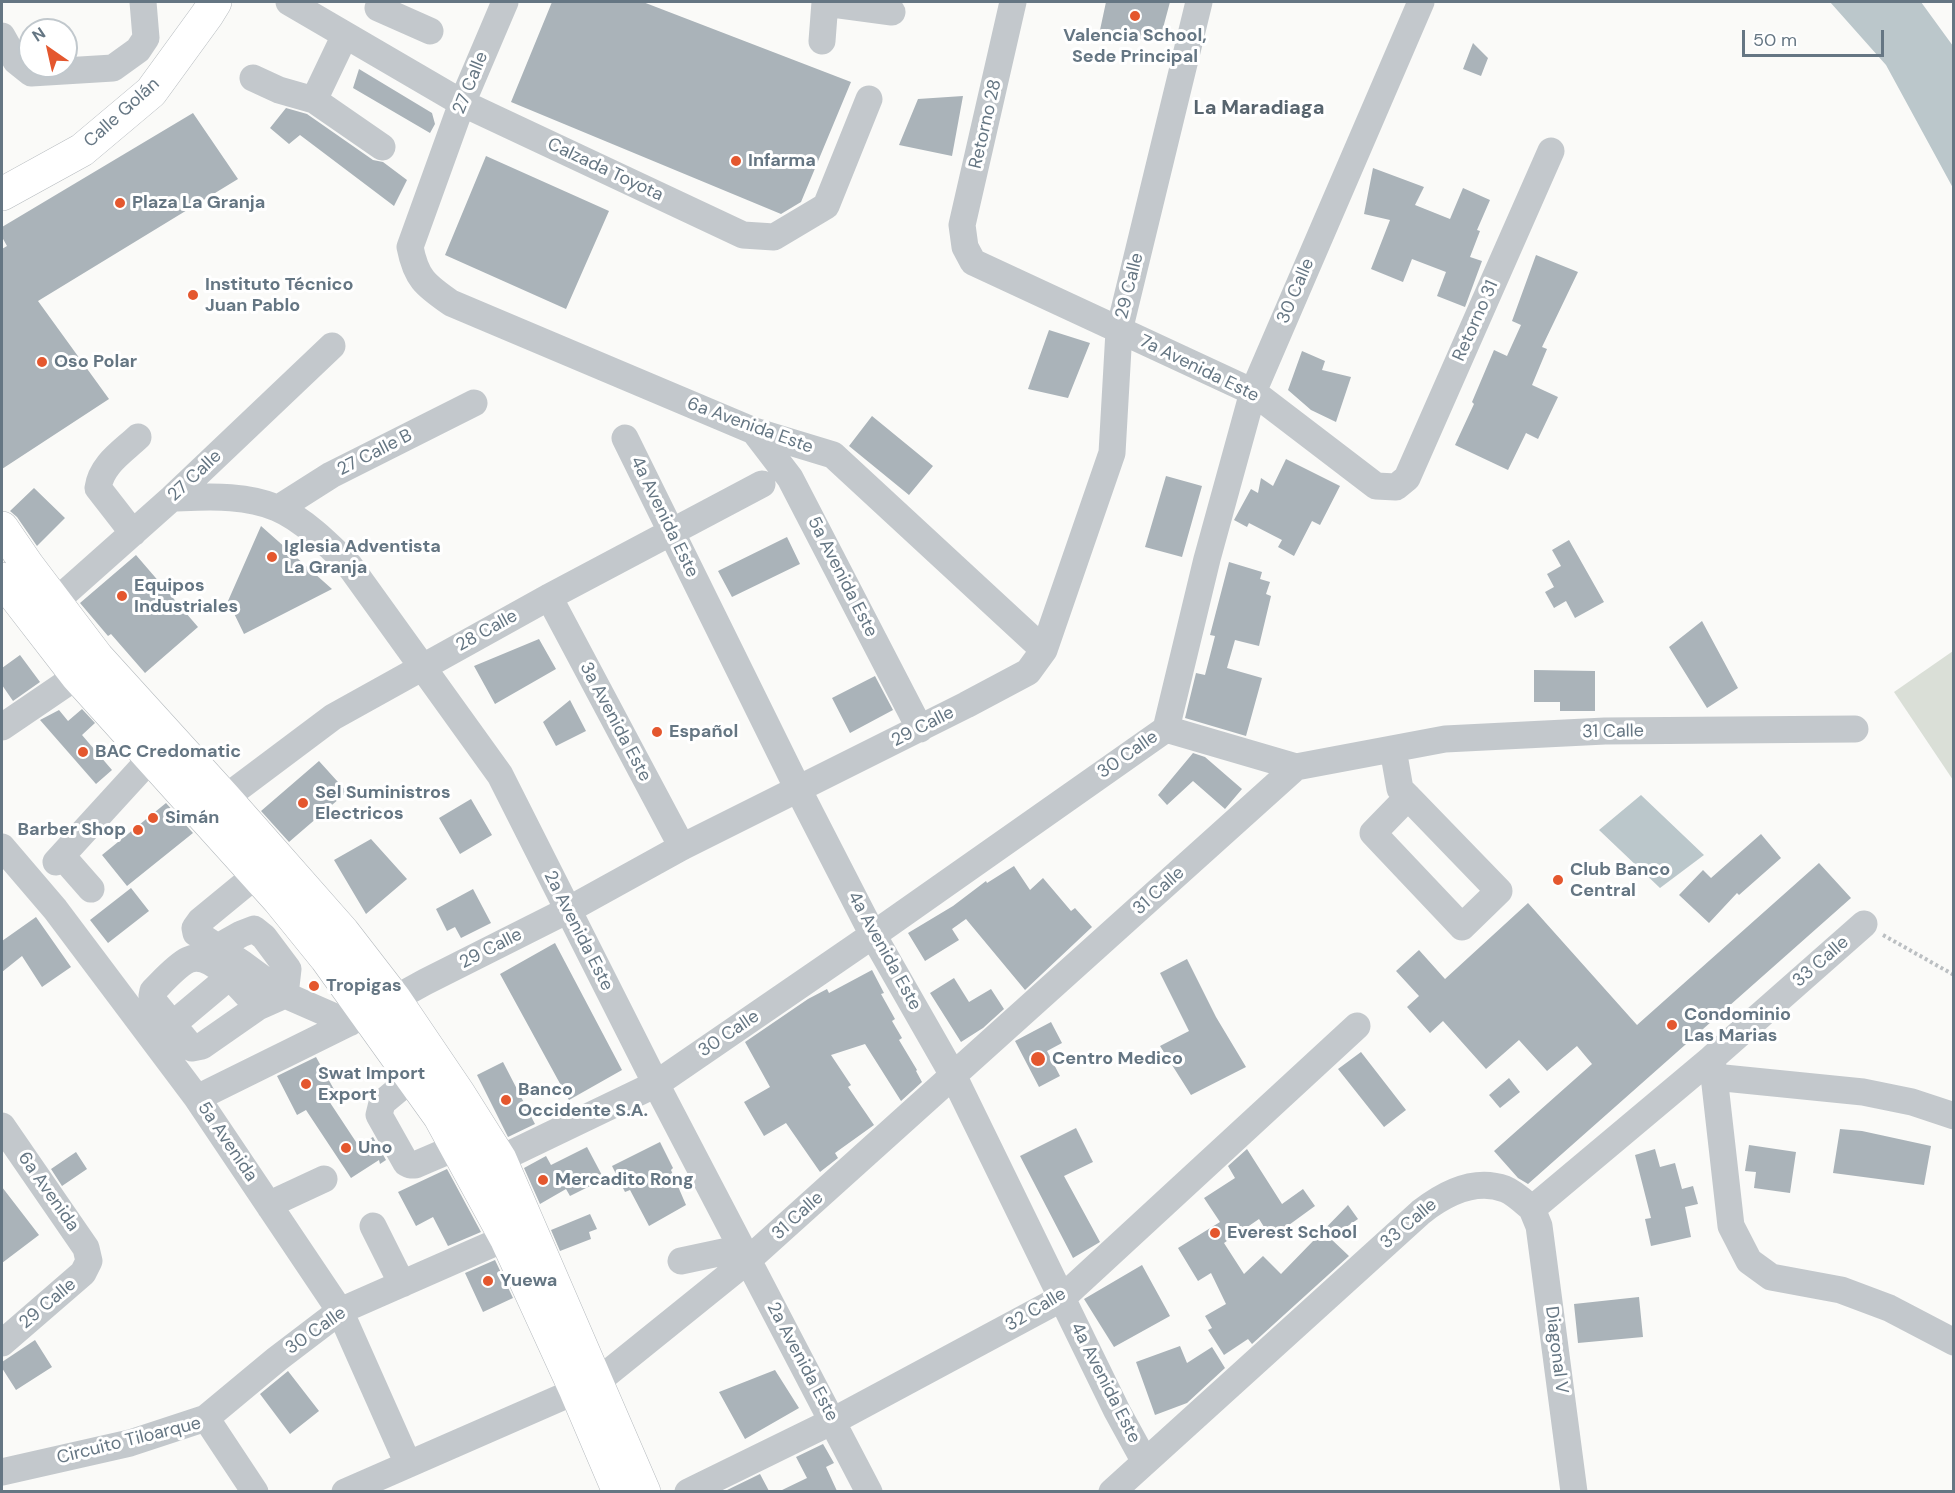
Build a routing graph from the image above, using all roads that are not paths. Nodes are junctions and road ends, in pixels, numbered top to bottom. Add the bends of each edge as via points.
1 (143, 2) edge
2 (215, 2) edge
3 (289, 2) edge
4 (505, 2) edge
5 (825, 2) edge
6 (1013, 2) edge
7 (1199, 2) edge
8 (1421, 2) edge
9 (380, 5) edge
10 (892, 12) dead end
11 (430, 31) dead end
12 (2, 36) edge
13 (352, 39) junction
14 (822, 40) dead end
15 (253, 78) dead end
16 (869, 99) dead end
17 (314, 100) junction
18 (462, 103) junction
19 (382, 147) dead end
20 (1551, 151) dead end
21 (2, 194) edge
22 (965, 247) joint
23 (414, 268) joint
24 (1119, 331) junction
25 (332, 346) dead end
26 (1253, 392) junction
27 (474, 403) dead end
28 (754, 431) junction
29 (138, 437) dead end
30 (625, 438) dead end
31 (833, 455) junction
32 (790, 478) junction
33 (762, 484) dead end
34 (1396, 487) joint
35 (172, 498) junction
36 (279, 508) junction
37 (2, 528) edge
38 (671, 531) junction
39 (134, 533) junction
40 (2, 543) edge
41 (9, 576) edge
42 (549, 597) junction
43 (55, 602) junction
44 (1044, 650) junction
45 (422, 666) junction
46 (77, 676) junction
47 (2, 727) edge
48 (920, 729) junction
49 (1166, 729) junction
50 (1855, 729) dead end
51 (1393, 749) junction
52 (151, 758) junction
53 (1296, 768) junction
54 (798, 789) junction
55 (1408, 797) junction
56 (225, 798) junction
57 (2, 847) edge
58 (682, 847) junction
59 (256, 875) junction
60 (91, 889) dead end
61 (567, 910) junction
62 (1864, 924) road end
63 (873, 935) junction
64 (229, 977) junction
65 (285, 995) junction
66 (258, 1007) junction
67 (370, 1012) junction
68 (173, 1024) junction
69 (1357, 1026) dead end
70 (1713, 1068) junction
71 (953, 1075) junction
72 (412, 1078) junction
73 (656, 1084) junction
74 (197, 1098) junction
75 (1953, 1116) edge
76 (2, 1126) edge
77 (457, 1147) junction
78 (500, 1159) junction
79 (324, 1179) dead end
80 (270, 1207) junction
81 (1532, 1209) junction
82 (373, 1226) dead end
83 (506, 1238) junction
84 (745, 1254) junction
85 (89, 1261) joint
86 (681, 1261) dead end
87 (402, 1284) junction
88 (1062, 1298) junction
89 (340, 1311) junction
90 (1953, 1342) edge
91 (2, 1343) edge
92 (587, 1386) junction
93 (207, 1418) junction
94 (833, 1421) junction
95 (1145, 1462) junction
96 (408, 1464) junction
97 (2, 1472) edge
98 (255, 1491) edge
99 (345, 1491) edge
100 (619, 1491) edge
101 (644, 1491) edge
102 (688, 1491) edge
103 (869, 1491) edge
104 (1112, 1491) edge
105 (1574, 1491) edge

1 - 12 street via 146,38 138,50 113,68 31,74 16,61
2 - 21 main road, Calle Golán via 152,92 82,150
3 - 13 street, Calzada Toyota
4 - 18 street, 27 Calle
5 - 10 street
5 - 14 street
6 - 22 street, Retorno 28 via 962,225
7 - 24 street, 29 Calle
8 - 26 street, 30 Calle
9 - 11 street
9 - 13 street
13 - 17 street
13 - 18 street, Calzada Toyota
15 - 17 street
16 - 18 street, Calzada Toyota via 826,206 774,237 743,235
17 - 19 street
18 - 23 street, 27 Calle via 410,247
20 - 34 street, Retorno 31 via 1407,478
22 - 24 street, 7a Avenida Este via 973,262
23 - 28 street, 6a Avenida Este via 428,287 450,303
24 - 26 street, 7a Avenida Este
24 - 44 street, 29 Calle via 1112,453
25 - 35 street, 27 Calle
26 - 34 street, 7a Avenida Este via 1376,486
26 - 49 street, 30 Calle
27 - 36 street, 27 Calle B via 331,475
28 - 31 street, 6a Avenida Este
28 - 32 street, 5a Avenida Este
29 - 39 street via 109,464 99,478 98,488
30 - 38 street, 4a Avenida Este
31 - 32 street via 813,458
31 - 44 street, 6a Avenida Este
32 - 48 street, 5a Avenida Este
33 - 38 street, 28 Calle
35 - 36 street, 2a Avenida Este via 234,498
35 - 39 street, 27 Calle
36 - 45 street, 2a Avenida Este via 325,540 349,565
37 - 41 main road
38 - 42 street, 28 Calle
38 - 54 street, 4a Avenida Este
39 - 43 street, 27 Calle
40 - 41 main road
41 - 43 main road
41 - 46 main road
42 - 45 street, 28 Calle
42 - 58 street, 3a Avenida Este
43 - 56 main road via 97,657
44 - 48 street, 29 Calle via 1028,672
45 - 56 street, 28 Calle via 333,717
45 - 61 street, 2a Avenida Este via 500,775
46 - 47 street
46 - 52 main road
48 - 54 street, 29 Calle
49 - 53 street
49 - 63 street, 30 Calle
50 - 51 street, 31 Calle via 1582,732 1445,739
51 - 53 street, 31 Calle
51 - 55 street via 1401,789
52 - 59 main road
52 - 60 street via 59,859
53 - 71 street, 31 Calle
54 - 58 street, 29 Calle
54 - 63 street, 4a Avenida Este
55 - 55 street via 1499,891 1462,927 1373,833
56 - 67 main road via 343,932
57 - 74 street, 5a Avenida via 55,909
58 - 61 street, 29 Calle
59 - 65 street via 200,921 196,933 218,947 254,929 288,969
59 - 67 main road
61 - 67 street, 29 Calle
61 - 73 street, 2a Avenida Este
62 - 70 street, 33 Calle
63 - 71 street, 4a Avenida Este
63 - 73 street, 30 Calle
64 - 66 street
64 - 68 street
64 - 68 street via 219,966 198,957 188,960 153,991 155,1002
65 - 66 street
65 - 67 street
66 - 68 street via 196,1048
67 - 72 main road
67 - 74 street, 29 Calle
67 - 78 main road via 459,1094
69 - 88 street, 32 Calle
70 - 75 street via 1863,1092
70 - 81 street, 33 Calle
70 - 90 street via 1731,1226 1749,1261 1771,1277 1841,1290 1888,1308
71 - 84 street, 31 Calle
71 - 88 street, 4a Avenida Este
72 - 77 main road
72 - 77 street via 382,1103 379,1115 406,1163 415,1165
73 - 78 street, 30 Calle
73 - 84 street, 2a Avenida Este
74 - 80 street, 5a Avenida
76 - 85 street, 6a Avenida via 86,1248
77 - 83 main road
78 - 92 main road
79 - 80 street
80 - 89 street, 5a Avenida
81 - 95 street, 33 Calle via 1505,1189 1490,1186 1457,1189 1437,1199
81 - 105 street, Diagonal V via 1539,1226
82 - 87 street
83 - 87 street, 30 Calle
83 - 92 main road
84 - 86 street
84 - 92 street, 31 Calle
84 - 94 street, 2a Avenida Este
85 - 91 street, 29 Calle via 83,1273
87 - 89 street, 30 Calle
88 - 94 street, 32 Calle
88 - 95 street, 4a Avenida Este
89 - 93 street, 30 Calle
89 - 96 street, 5a Avenida
92 - 96 street, 31 Calle
92 - 100 main road
92 - 101 main road
93 - 97 street, Circuito Tiloarque via 130,1443
93 - 98 street, Circuito Tiloarque
94 - 102 street, 32 Calle
94 - 103 street, 2a Avenida Este
95 - 104 street, 33 Calle
96 - 99 street, 31 Calle

